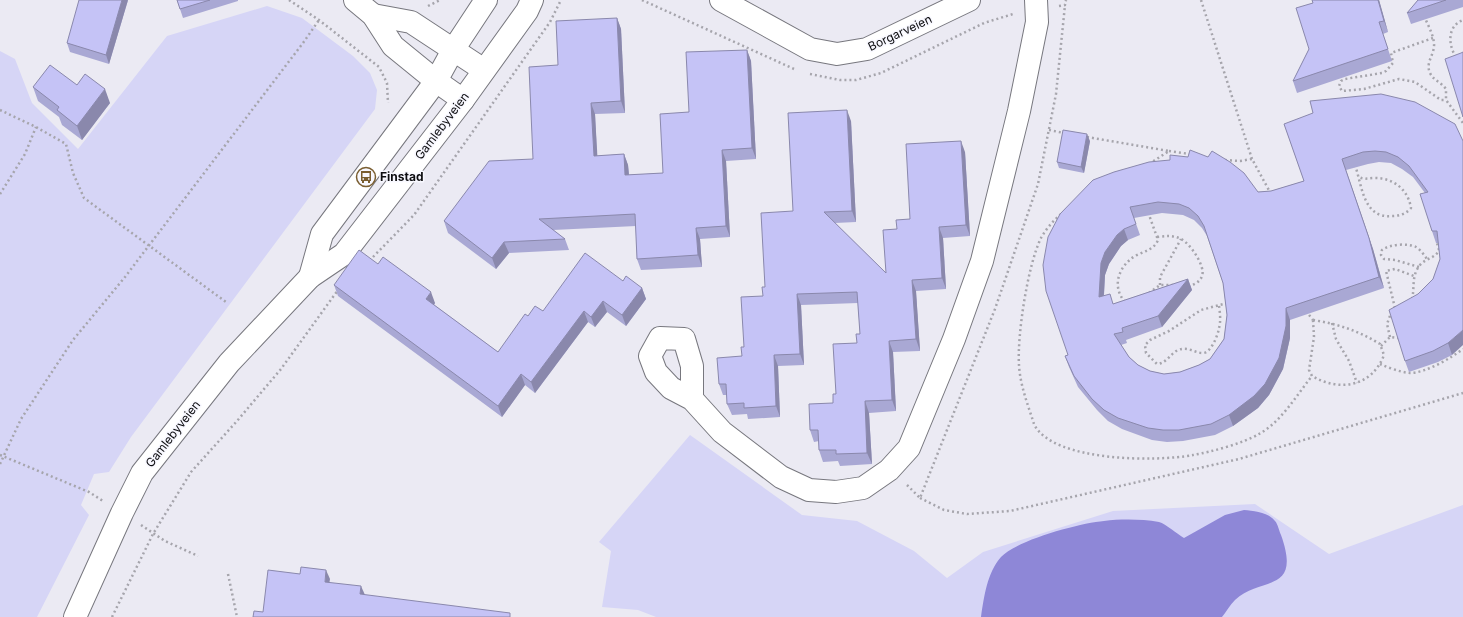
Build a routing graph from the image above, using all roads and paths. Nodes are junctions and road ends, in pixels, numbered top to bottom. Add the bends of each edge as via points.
1 (290, 0) edge
2 (355, 0) edge
3 (486, 0) edge
4 (532, 0) edge
5 (561, 0) edge
6 (721, 0) edge
7 (969, 0) edge
8 (1036, 0) edge
9 (1201, 0) edge
10 (743, 5) edge
11 (1423, 13) edge
12 (373, 15) junction
13 (319, 20) junction
14 (1463, 20) edge
15 (1433, 38) junction
16 (453, 50) junction
17 (1456, 57) junction
18 (1461, 58) edge
19 (1458, 61) edge
20 (484, 70) junction
21 (436, 81) junction
22 (463, 100) junction
23 (1446, 100) junction
24 (388, 103) dead end
25 (0, 110) edge
26 (1463, 123) edge
27 (36, 127) junction
28 (1049, 130) dead end
29 (1071, 134) edge
30 (1086, 137) edge
31 (1169, 151) junction
32 (1197, 155) edge
33 (1222, 159) edge
34 (1252, 159) junction
35 (1354, 160) edge
36 (1142, 168) edge
37 (1359, 177) junction
38 (0, 194) edge
39 (1272, 196) edge
40 (1147, 208) edge
41 (1064, 212) edge
42 (1157, 237) junction
43 (1181, 239) junction
44 (1437, 243) edge
45 (148, 246) junction
46 (1427, 259) junction
47 (368, 260) edge
48 (1418, 267) junction
49 (1414, 276) junction
50 (310, 277) junction
51 (1160, 285) junction
52 (1177, 286) edge
53 (1185, 286) dead end
54 (339, 289) edge
55 (1144, 297) edge
56 (1233, 300) edge
57 (226, 302) dead end
58 (1411, 302) edge
59 (1129, 304) edge
60 (1219, 306) junction
61 (1399, 307) edge
62 (1395, 308) junction
63 (1304, 309) edge
64 (1313, 320) junction
65 (1332, 323) junction
66 (1390, 337) junction
67 (1398, 338) edge
68 (1381, 346) junction
69 (1463, 348) edge
70 (1380, 364) junction
71 (1312, 376) junction
72 (1357, 383) junction
73 (1463, 393) edge
74 (692, 399) dead end
75 (1, 456) edge
76 (0, 464) edge
77 (89, 492) dead end
78 (920, 498) dead end
79 (228, 574) dead end
80 (75, 617) edge
81 (112, 617) edge
82 (237, 617) edge

1 - 13 path
2 - 12 street
3 - 16 street, Gamlebyveien
4 - 20 street, Gamlebyveien via 527,11
5 - 47 path via 550,22 414,215
6 - 10 street, Borgarveien
7 - 10 street, Borgarveien via 867,49 837,54 810,48
8 - 74 street via 1037,22 1019,111 982,261 954,339 909,448 889,470 862,488 836,492 808,490 781,477 728,436
9 - 34 path
11 - 15 path
12 - 16 street via 411,22
12 - 21 street via 393,46
13 - 24 path via 379,67 387,83
13 - 45 path
14 - 17 path via 1454,26 1450,37 1450,47
15 - 23 path via 1434,50 1428,67 1433,78 1446,89
15 - 23 path via 1391,53 1393,63 1386,71 1345,79 1339,86 1342,91 1355,90 1399,79 1415,82 1441,100
16 - 20 street
16 - 21 street, Gamlebyveien
17 - 18 path
17 - 19 path
20 - 22 street, Gamlebyveien
21 - 22 street
21 - 50 street, Gamlebyveien via 322,234
22 - 50 street, Gamlebyveien via 344,254
23 - 26 path
25 - 27 path
27 - 38 path via 25,154
27 - 45 path via 66,144 84,198
28 - 29 path
30 - 31 path
31 - 32 path
31 - 36 path
33 - 34 path
34 - 39 path
35 - 37 path
37 - 37 path via 1394,182 1406,194 1411,208 1403,214 1394,216 1384,217 1377,213 1364,199
40 - 42 path
41 - 71 path via 1048,227 1036,250 1027,291 1019,353 1019,371 1034,424 1036,430 1045,438 1059,446 1077,451 1114,457 1158,459 1193,455 1259,435 1276,421
42 - 43 path
42 - 59 path via 1156,245 1133,257 1117,279 1120,296
43 - 51 path via 1160,277
43 - 53 path via 1189,245 1203,272 1199,281
44 - 46 path via 1440,250
45 - 57 path
45 - 75 path via 73,340 21,419
46 - 48 path
46 - 48 path via 1421,250 1413,246 1392,245 1382,250 1381,255 1384,259
48 - 49 path
49 - 58 path
49 - 62 path via 1395,269 1386,272
50 - 80 street, Gamlebyveien via 229,363 142,473
51 - 52 path via 1168,283
51 - 55 path
54 - 81 path via 281,369 191,472 153,534
56 - 60 path
60 - 60 path via 1201,310 1150,340 1144,345 1146,353 1158,364 1185,348 1207,352 1219,328
61 - 62 path
62 - 66 path via 1387,324
63 - 64 path
64 - 65 path
64 - 71 path via 1314,337 1309,370
65 - 68 path via 1368,337
65 - 72 path via 1336,339 1349,361
66 - 67 path
66 - 68 path
68 - 70 path via 1384,355
69 - 70 path via 1444,362 1411,373
70 - 72 path
71 - 72 path via 1329,384 1348,386
73 - 78 path via 1240,459 1010,511 967,514 944,510
75 - 76 path
75 - 77 path
79 - 82 path

